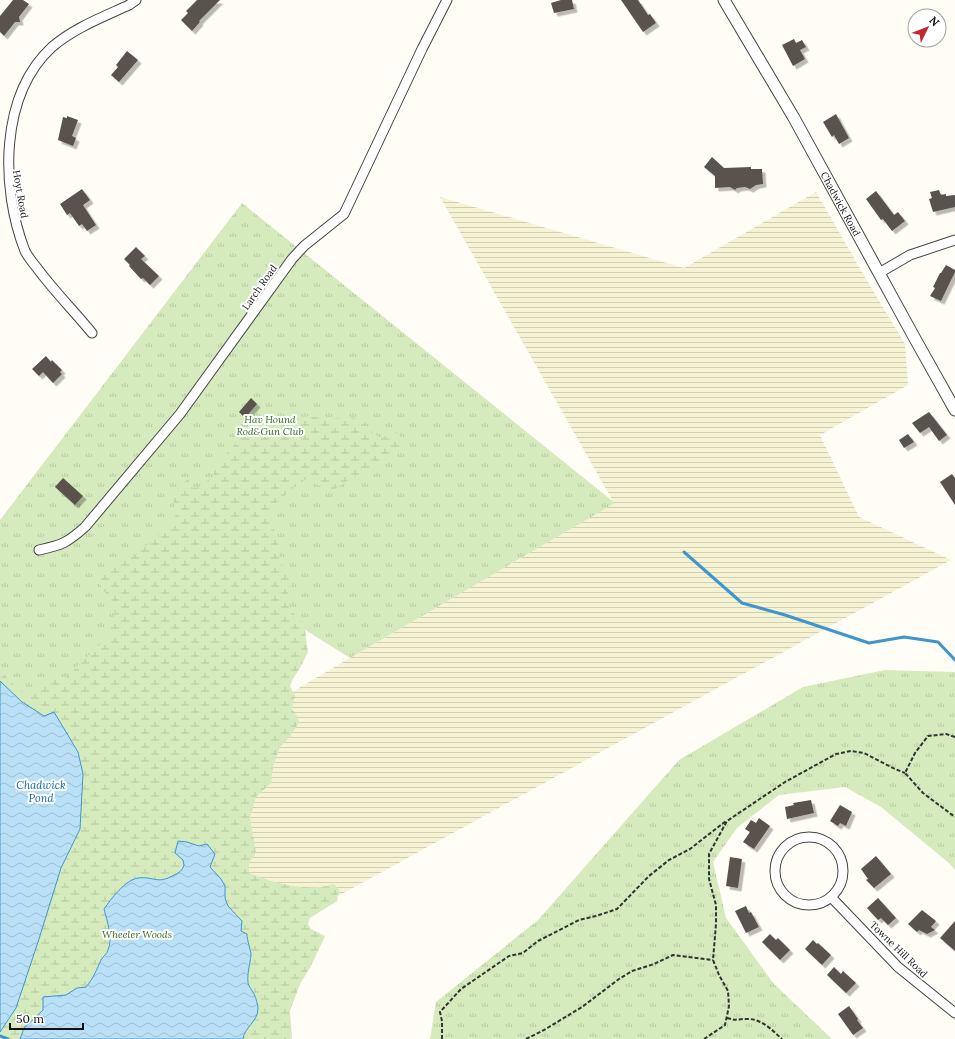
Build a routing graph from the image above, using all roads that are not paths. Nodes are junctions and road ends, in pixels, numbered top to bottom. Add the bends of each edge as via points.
1 (136, 0) edge
2 (447, 0) edge
3 (724, 0) edge
4 (955, 240) edge
5 (879, 273) junction
6 (92, 332) dead end
7 (955, 410) edge
8 (40, 550) dead end
9 (832, 897) junction
10 (955, 1013) edge

1 - 6 street, Hoyt Road via 75,30 51,47 34,66 18,92 5,138 7,192 25,252
2 - 8 street, Larch Road via 344,214 292,259 180,414 85,527 72,540
3 - 5 street, Chadwick Road via 794,118
4 - 5 street via 910,255
5 - 7 street, Chadwick Road
9 - 9 street via 840,886 843,872 836,852 826,842 813,837 798,839 786,846 775,864 775,878 781,891 791,901 805,905 819,904
9 - 10 street, Towne Hill Road via 898,967

